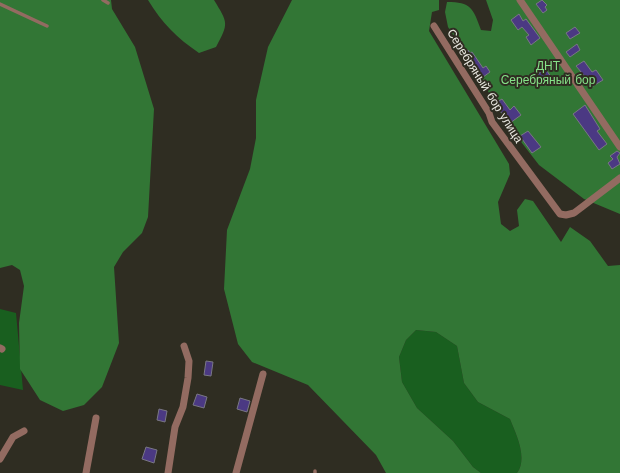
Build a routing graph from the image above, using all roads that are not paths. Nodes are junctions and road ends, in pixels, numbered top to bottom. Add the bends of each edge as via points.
1 (102, 0) edge
2 (520, 0) edge
3 (108, 3) dead end
4 (0, 4) edge
5 (47, 26) dead end
6 (434, 26) dead end
7 (620, 146) edge
8 (620, 178) edge
9 (184, 346) dead end
10 (263, 374) dead end
11 (96, 418) dead end
12 (24, 431) dead end
13 (0, 459) edge
14 (86, 473) edge
15 (168, 473) edge
16 (236, 473) edge

1 - 3 lane
2 - 7 street
4 - 5 lane
6 - 8 street, Серебряный бор улица via 492,122 560,214 574,213
9 - 15 street via 189,361 188,378 183,407 175,427
10 - 16 street
11 - 14 street
12 - 13 street via 13,437

